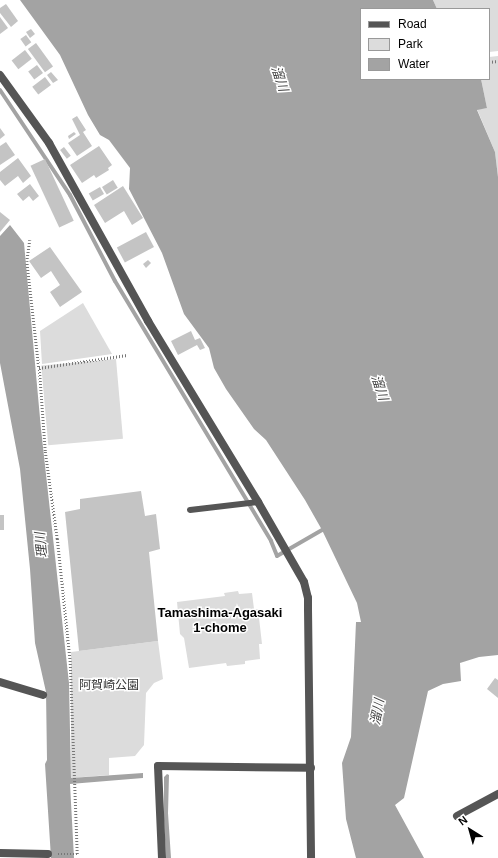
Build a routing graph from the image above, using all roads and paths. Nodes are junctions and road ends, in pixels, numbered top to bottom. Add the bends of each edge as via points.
1 (0, 75) edge
2 (30, 240) dead end
3 (127, 355) dead end
4 (39, 368) junction
5 (258, 502) junction
6 (190, 510) dead end
7 (0, 682) edge
8 (43, 695) dead end
9 (311, 768) junction
10 (498, 794) edge
11 (457, 816) dead end
12 (0, 853) edge
13 (48, 854) joint
14 (162, 858) edge
15 (311, 858) edge

1 - 5 street via 49,143 148,321
2 - 4 path via 27,261
3 - 4 path
4 - 13 path via 45,450 68,638 77,854
5 - 6 lane
5 - 9 street via 297,569 308,598
7 - 8 street
9 - 14 street via 158,766
9 - 15 street
10 - 11 street
12 - 13 street

